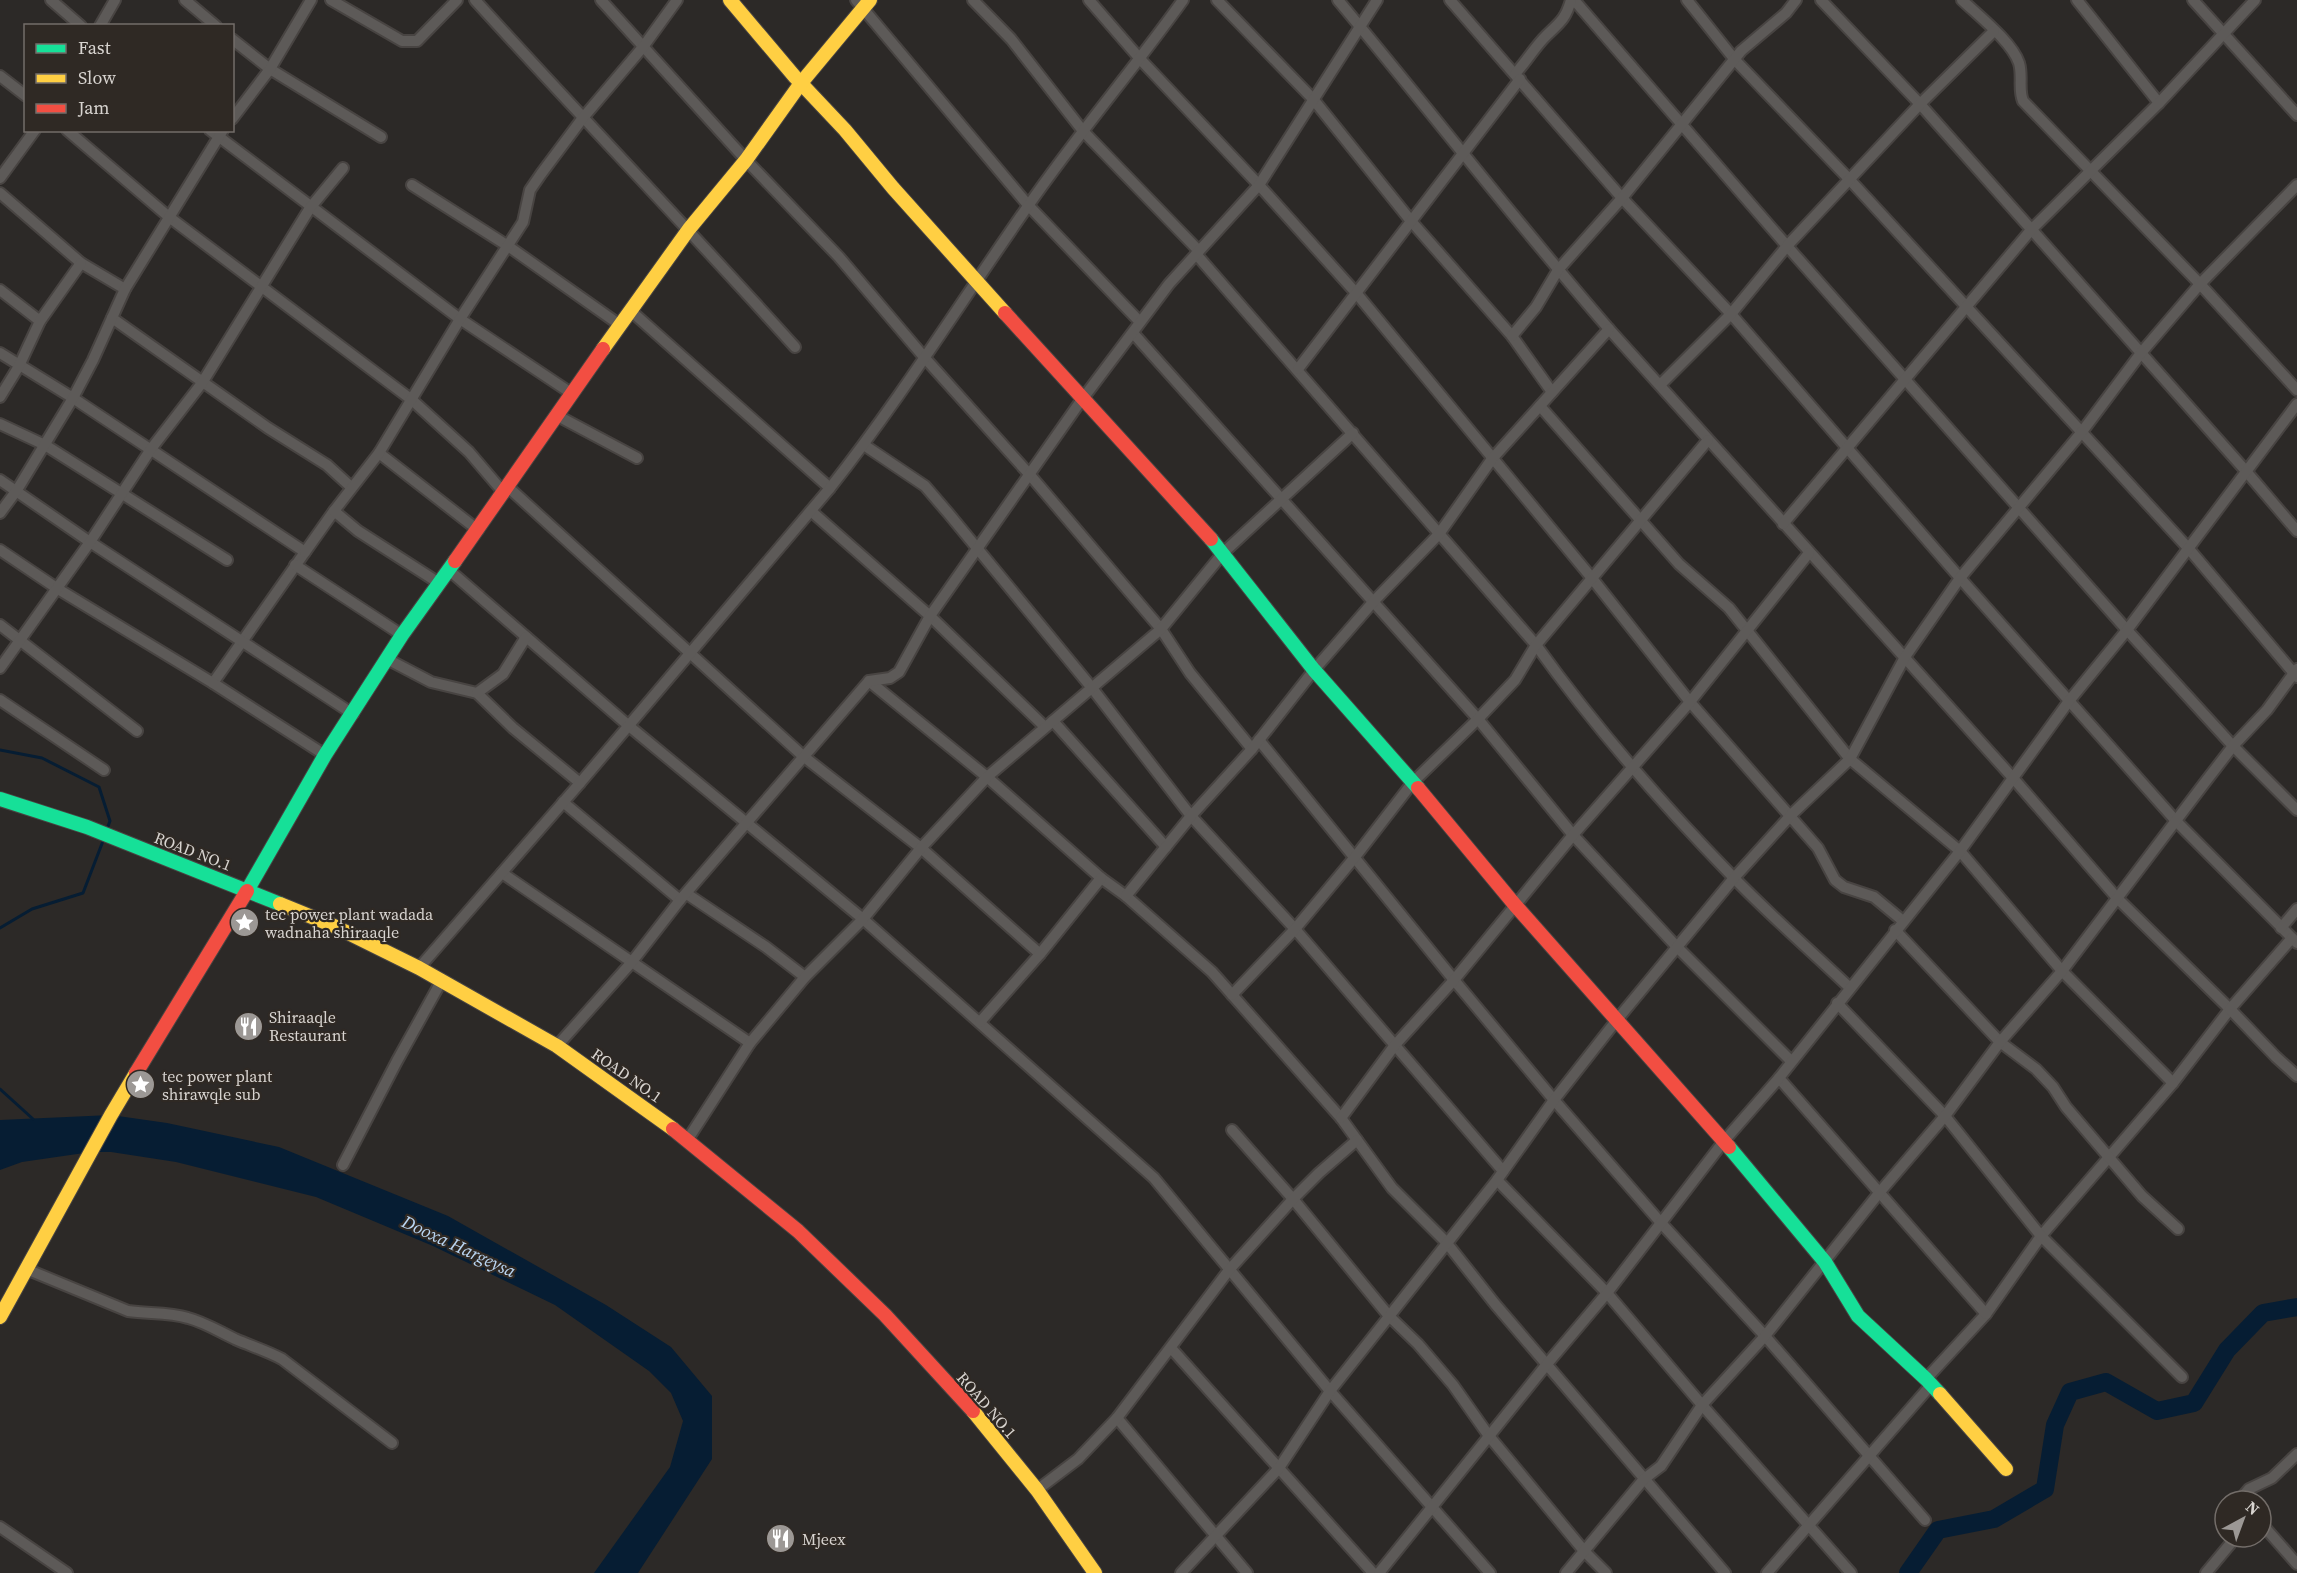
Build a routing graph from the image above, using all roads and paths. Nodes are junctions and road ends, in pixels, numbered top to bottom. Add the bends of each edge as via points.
1 (51, 0) edge
2 (115, 0) edge
3 (185, 0) edge
4 (311, 0) edge
5 (331, 0) edge
6 (457, 0) edge
7 (475, 0) edge
8 (601, 0) edge
9 (677, 0) edge
10 (730, 0) edge
11 (973, 0) edge
12 (1089, 0) edge
13 (1183, 0) edge
14 (1217, 0) edge
15 (1338, 0) edge
16 (1377, 0) edge
17 (1450, 0) edge
18 (1572, 0) edge
19 (1687, 0) edge
20 (1796, 0) edge
21 (1821, 0) edge
22 (1962, 0) edge
23 (2077, 0) edge
24 (2193, 0) edge
25 (2255, 0) edge
26 (863, 3) edge
27 (79, 24) edge
28 (101, 24) edge
29 (214, 24) edge
30 (1360, 26) junction
31 (1994, 31) junction
32 (2224, 34) junction
33 (234, 41) edge
34 (643, 47) junction
35 (1141, 60) junction
36 (1735, 60) junction
37 (270, 69) junction
38 (0, 76) edge
39 (1518, 76) junction
40 (801, 83) junction
41 (24, 94) edge
42 (1313, 99) junction
43 (2159, 103) junction
44 (1920, 104) junction
45 (234, 115) edge
46 (2297, 115) edge
47 (582, 119) junction
48 (1683, 124) junction
49 (1083, 131) junction
50 (34, 132) edge
51 (69, 132) edge
52 (217, 133) edge
53 (381, 137) dead end
54 (1464, 152) junction
55 (746, 160) junction
56 (343, 168) dead end
57 (2092, 171) junction
58 (0, 178) edge
59 (1850, 180) junction
60 (1259, 184) junction
61 (412, 185) dead end
62 (2297, 185) edge
63 (0, 193) edge
64 (1622, 198) junction
65 (1028, 205) junction
66 (310, 208) junction
67 (169, 217) junction
68 (1412, 221) junction
69 (689, 229) junction
70 (2031, 230) junction
71 (508, 246) junction
72 (1787, 246) junction
73 (1198, 252) junction
74 (81, 263) junction
75 (1558, 270) junction
76 (977, 282) junction
77 (2200, 284) junction
78 (261, 288) junction
79 (125, 289) junction
80 (0, 290) edge
81 (1357, 294) junction
82 (1967, 308) junction
83 (631, 311) junction
84 (1731, 314) junction
85 (112, 318) junction
86 (460, 320) junction
87 (40, 321) junction
88 (1140, 322) junction
89 (620, 326) junction
90 (1609, 329) junction
91 (1133, 333) junction
92 (1512, 336) junction
93 (795, 347) dead end
94 (0, 353) edge
95 (2141, 353) junction
96 (924, 357) junction
97 (19, 366) junction
98 (1298, 369) junction
99 (1905, 379) junction
100 (202, 382) junction
101 (1660, 386) junction
102 (2297, 390) edge
103 (1552, 392) junction
104 (571, 393) junction
105 (0, 397) edge
106 (73, 398) junction
107 (1083, 398) junction
108 (412, 400) junction
109 (2297, 404) edge
110 (1540, 406) junction
111 (556, 415) junction
112 (0, 424) edge
113 (1353, 433) junction
114 (2081, 433) junction
115 (1708, 440) junction
116 (45, 445) junction
117 (864, 445) junction
118 (1848, 447) junction
119 (151, 449) junction
120 (379, 453) junction
121 (637, 458) dead end
122 (1492, 459) junction
123 (2246, 470) junction
124 (1030, 475) junction
125 (0, 480) edge
126 (351, 487) junction
127 (830, 488) junction
128 (17, 490) junction
129 (506, 490) junction
130 (122, 492) junction
131 (1281, 498) junction
132 (2018, 507) junction
133 (811, 511) junction
134 (334, 512) junction
135 (0, 513) edge
136 (1640, 519) junction
137 (1783, 524) junction
138 (478, 530) junction
139 (2297, 531) edge
140 (1439, 534) junction
141 (90, 542) junction
142 (978, 549) junction
143 (2189, 549) junction
144 (0, 550) edge
145 (305, 552) junction
146 (1223, 553) junction
147 (1809, 553) junction
148 (227, 560) dead end
149 (296, 565) junction
150 (449, 570) junction
151 (1591, 577) junction
152 (1960, 579) junction
153 (439, 583) junction
154 (58, 589) junction
155 (1374, 601) junction
156 (930, 616) junction
157 (0, 625) edge
158 (1161, 628) junction
159 (2127, 630) junction
160 (1748, 632) junction
161 (402, 635) junction
162 (526, 637) junction
163 (20, 640) junction
164 (241, 641) junction
165 (1536, 645) junction
166 (690, 651) junction
167 (1905, 657) junction
168 (387, 659) junction
169 (0, 668) edge
170 (1314, 670) junction
171 (2296, 674) edge
172 (869, 681) junction
173 (213, 683) junction
174 (1092, 688) junction
175 (477, 693) junction
176 (0, 700) edge
177 (2069, 701) junction
178 (1690, 702) junction
179 (353, 714) junction
180 (1478, 719) junction
181 (1049, 724) junction
182 (629, 726) junction
183 (137, 731) dead end
184 (1259, 740) junction
185 (2233, 746) junction
186 (1252, 749) junction
187 (325, 755) junction
188 (803, 756) junction
189 (1850, 759) junction
190 (1633, 767) junction
191 (104, 770) dead end
192 (987, 777) junction
193 (2013, 778) junction
194 (1413, 782) junction
195 (580, 783) junction
196 (0, 799) edge
197 (563, 802) junction
198 (2297, 810) edge
199 (1791, 815) junction
200 (1191, 816) junction
201 (2176, 821) junction
202 (747, 824) junction
203 (1573, 835) junction
204 (1166, 846) junction
205 (921, 848) junction
206 (1959, 851) junction
207 (1355, 857) junction
208 (502, 873) junction
209 (1101, 878) junction
210 (1734, 878) junction
211 (248, 891) junction
212 (1126, 896) junction
213 (683, 897) junction
214 (2118, 899) junction
215 (1515, 905) junction
216 (2297, 909) edge
217 (863, 919) junction
218 (1899, 925) junction
219 (2281, 928) junction
220 (1295, 929) junction
221 (2294, 941) edge
222 (1677, 947) junction
223 (1040, 954) junction
224 (631, 963) junction
225 (419, 968) junction
226 (2062, 971) junction
227 (805, 978) junction
228 (1454, 980) junction
229 (441, 981) junction
230 (1850, 988) junction
231 (1232, 995) junction
232 (1838, 1003) junction
233 (2230, 1009) junction
234 (1616, 1021) junction
235 (980, 1022) junction
236 (2000, 1042) junction
237 (750, 1043) junction
238 (1395, 1045) junction
239 (556, 1046) junction
240 (1791, 1061) junction
241 (2297, 1076) edge
242 (1779, 1078) junction
243 (2173, 1083) junction
244 (1554, 1100) junction
245 (1945, 1116) junction
246 (1341, 1118) junction
247 (1232, 1130) dead end
248 (688, 1139) junction
249 (1357, 1140) junction
250 (1724, 1141) junction
251 (2110, 1156) junction
252 (343, 1165) dead end
253 (1500, 1175) junction
254 (1879, 1193) junction
255 (1293, 1199) junction
256 (1662, 1224) junction
257 (2178, 1228) dead end
258 (2041, 1236) junction
259 (1446, 1242) junction
260 (1825, 1262) junction
261 (26, 1269) junction
262 (1229, 1270) junction
263 (1607, 1293) junction
264 (1986, 1314) junction
265 (1389, 1316) junction
266 (0, 1317) edge
267 (1765, 1336) junction
268 (1171, 1348) junction
269 (1547, 1364) junction
270 (2182, 1377) dead end
271 (1929, 1382) junction
272 (1330, 1391) junction
273 (1702, 1405) junction
274 (1117, 1418) junction
275 (1489, 1436) junction
276 (392, 1443) dead end
277 (2297, 1454) edge
278 (1868, 1456) junction
279 (1279, 1468) junction
280 (2006, 1469) dead end
281 (1644, 1479) junction
282 (2248, 1489) edge
283 (1037, 1490) junction
284 (1432, 1507) junction
285 (1925, 1520) dead end
286 (1809, 1524) junction
287 (0, 1527) edge
288 (1215, 1537) junction
289 (2273, 1537) edge
290 (2226, 1549) edge
291 (1585, 1552) junction
292 (2297, 1564) edge
293 (67, 1573) edge
294 (1095, 1573) edge
295 (1181, 1573) edge
296 (1247, 1573) edge
297 (1373, 1573) edge
298 (1379, 1573) edge
299 (1490, 1573) edge
300 (1566, 1573) edge
301 (1606, 1573) edge
302 (1725, 1573) edge
303 (1767, 1573) edge
304 (1851, 1573) edge
305 (2206, 1573) edge

1 - 27 street
2 - 28 street
3 - 29 street
4 - 37 street
5 - 6 street via 410,43 417,41
7 - 47 street
8 - 34 street
9 - 34 street
10 - 40 main road
11 - 49 street via 1011,39
12 - 35 street
13 - 35 street
14 - 42 street
15 - 30 street
16 - 30 street
17 - 39 street
18 - 39 street via 1563,20 1544,38
18 - 48 street
19 - 36 street
20 - 36 street
21 - 44 street
22 - 31 street
23 - 43 street
24 - 32 street
25 - 32 street
26 - 40 main road
26 - 65 street
30 - 42 street
30 - 54 street
31 - 44 street
31 - 57 street via 2019,63 2023,101
32 - 43 street
32 - 46 street
33 - 37 street
34 - 47 street
34 - 55 street
35 - 49 street
35 - 60 street
36 - 48 street
36 - 59 street
37 - 45 street
37 - 53 street
38 - 41 street
39 - 54 street
39 - 64 street
40 - 55 main road
40 - 76 main road
42 - 60 street
42 - 68 street
43 - 57 street
44 - 59 street
44 - 70 street
47 - 69 street
47 - 71 street via 530,190 523,222
48 - 64 street
48 - 72 street
49 - 65 street
49 - 73 street
50 - 58 street
51 - 67 street
52 - 66 street
52 - 67 street
54 - 68 street
54 - 75 street
55 - 69 main road
55 - 96 street via 839,257
56 - 66 street
57 - 70 street
57 - 77 street
59 - 72 street
59 - 82 street
60 - 73 street
60 - 81 street
61 - 71 street
62 - 77 street
63 - 74 street
64 - 75 street
64 - 84 street
65 - 76 street
65 - 88 street
66 - 78 street
66 - 86 street
67 - 78 street
67 - 79 street
68 - 81 street
68 - 92 street
69 - 83 main road
69 - 93 street
70 - 82 street
70 - 95 street
71 - 86 street
71 - 89 street
72 - 84 street
72 - 99 street
73 - 88 street
73 - 98 street
74 - 79 street
74 - 87 street
75 - 90 street
75 - 92 street via 1536,307
76 - 96 street
76 - 107 main road
77 - 95 street
77 - 102 street
78 - 100 street
78 - 108 street
79 - 85 street
80 - 87 street
81 - 98 street
81 - 122 street
82 - 99 street
82 - 114 street
83 - 89 main road
83 - 127 street
84 - 101 street
84 - 118 street
85 - 100 street
85 - 106 street
86 - 104 street
86 - 108 street
87 - 97 street
88 - 91 street
89 - 104 main road
90 - 101 street
90 - 103 street
91 - 107 street
91 - 131 street
92 - 103 street
94 - 97 street
95 - 114 street
95 - 123 street
96 - 117 street
96 - 124 street
97 - 105 street
97 - 106 street
98 - 113 street
99 - 118 street
99 - 132 street
100 - 119 street
100 - 126 street via 327,465
101 - 115 street
103 - 110 street
104 - 111 main road
106 - 116 street
106 - 119 street
107 - 124 street
107 - 146 main road
108 - 120 street
108 - 129 street
109 - 123 street
110 - 122 street
110 - 136 street
111 - 121 street
111 - 129 main road
112 - 116 street
113 - 131 street
113 - 140 street
114 - 132 street
114 - 143 street
115 - 136 street
115 - 137 street
116 - 128 street
116 - 130 street
117 - 127 street
117 - 142 street via 925,486
118 - 137 street
118 - 152 street
119 - 130 street
119 - 145 street
120 - 126 street
120 - 138 street
122 - 140 street
122 - 151 street
123 - 139 street
123 - 143 street
124 - 142 street
124 - 158 street
125 - 128 street
126 - 134 street
127 - 133 street
128 - 135 street
128 - 141 street
129 - 138 main road
129 - 166 street
130 - 141 street
130 - 148 street
131 - 146 street
131 - 155 street
132 - 152 street
132 - 159 street
133 - 156 street
133 - 166 street
134 - 145 street
134 - 153 street
136 - 151 street
136 - 160 street
137 - 147 street
138 - 150 main road
140 - 155 street
140 - 165 street
141 - 154 street
141 - 164 street
142 - 156 street
142 - 174 street
143 - 159 street
143 - 171 street
144 - 154 street
145 - 149 street
146 - 158 street
146 - 170 main road
147 - 160 street
147 - 167 street
149 - 161 street
149 - 164 street
150 - 153 main road
150 - 162 street
151 - 165 street
151 - 178 street
152 - 167 street
152 - 177 street
153 - 161 main road
154 - 163 street
154 - 173 street
155 - 170 street
155 - 180 street
156 - 172 street via 899,672 890,678
156 - 181 street
157 - 163 street
158 - 174 street
158 - 186 street via 1190,673
159 - 177 street
159 - 185 street
160 - 178 street
160 - 189 street
161 - 168 main road
162 - 175 street via 498,680
162 - 182 street
163 - 169 street
163 - 183 street
164 - 173 street
164 - 179 street
165 - 180 street via 1515,680
165 - 190 street
166 - 182 street
166 - 188 street
167 - 189 street
167 - 193 street
168 - 175 street via 431,682
168 - 179 main road
170 - 184 street
170 - 194 main road
171 - 185 street
172 - 188 street
172 - 192 street
173 - 187 street
174 - 181 street
174 - 200 street
175 - 195 street
176 - 191 street
177 - 193 street
177 - 201 street
178 - 190 street
178 - 199 street
179 - 187 main road
180 - 194 street
180 - 203 street
181 - 192 street
181 - 204 street
182 - 195 street
182 - 202 street
184 - 186 street
184 - 207 street
185 - 198 street
185 - 201 street
186 - 200 street
187 - 211 main road
188 - 202 street
188 - 205 street
189 - 199 street
189 - 206 street
190 - 203 street
190 - 210 street
192 - 205 street
192 - 209 street
193 - 206 street
193 - 214 street
194 - 207 street
194 - 215 main road
195 - 197 street
196 - 211 main road, ROAD NO.1 via 87,827
197 - 208 street
197 - 213 street
199 - 210 street
199 - 218 street via 1818,849 1835,880 1874,897
200 - 204 street
200 - 220 street
201 - 214 street
201 - 219 street
202 - 213 street
202 - 217 street
203 - 215 street
203 - 222 street
204 - 212 street
205 - 217 street
205 - 223 street
206 - 218 street
206 - 226 street
207 - 220 street
207 - 228 street
208 - 224 street
208 - 225 street
209 - 212 street
209 - 223 street
210 - 222 street
210 - 230 street
211 - 225 main road, ROAD NO.1 via 334,926
211 - 261 main road via 111,1114
212 - 231 street via 1212,972
213 - 224 street
213 - 227 street via 766,947
214 - 226 street
214 - 233 street
215 - 228 street
215 - 234 main road
216 - 219 street
217 - 227 street
217 - 235 street
218 - 230 street
218 - 236 street
219 - 221 street
220 - 231 street
220 - 238 street
221 - 233 street
222 - 234 street
222 - 240 street
223 - 235 street
224 - 237 street
224 - 239 street
225 - 229 main road, ROAD NO.1
226 - 236 street
226 - 243 street
227 - 237 street
228 - 238 street
228 - 244 street
229 - 239 main road, ROAD NO.1
229 - 252 street
230 - 232 street
231 - 246 street
232 - 240 street
232 - 245 street
233 - 241 street
233 - 243 street
234 - 244 street
234 - 250 main road
235 - 262 street via 1154,1178
236 - 245 street
236 - 251 street via 2036,1069
237 - 248 street
238 - 246 street
238 - 253 street
239 - 248 main road, ROAD NO.1
240 - 242 street
242 - 250 street
242 - 254 street
243 - 251 street
244 - 253 street
244 - 256 street
245 - 254 street
245 - 258 street
246 - 249 street
247 - 255 street
248 - 283 main road, ROAD NO.1 via 798,1231 885,1315 974,1412
249 - 255 street
249 - 259 street via 1392,1188
250 - 256 street
250 - 260 main road
251 - 257 street via 2142,1196
251 - 258 street
253 - 259 street
253 - 263 street
254 - 260 street
254 - 264 street
255 - 262 street
255 - 265 street
256 - 263 street
256 - 267 street
258 - 264 street
258 - 270 street
259 - 265 street
259 - 269 street
260 - 267 street
260 - 271 main road via 1858,1316
261 - 266 main road
261 - 276 street via 128,1311 190,1318 264,1350 282,1359
262 - 268 street
262 - 272 street
263 - 269 street
263 - 273 street
264 - 271 street
265 - 272 street
265 - 275 street via 1419,1344
267 - 273 street
267 - 278 street
268 - 274 street
268 - 279 street
269 - 275 street
269 - 281 street
271 - 278 street
271 - 280 main road
272 - 279 street
272 - 284 street
273 - 281 street via 1661,1466
273 - 286 street
274 - 283 street via 1078,1459
274 - 288 street
275 - 284 street
275 - 291 street
277 - 282 street via 2272,1478
278 - 285 street
278 - 286 street
279 - 288 street
279 - 297 street
281 - 291 street
281 - 302 street
283 - 294 main road, ROAD NO.1
284 - 298 street
284 - 299 street
286 - 303 street
286 - 304 street
287 - 293 street
288 - 295 street
288 - 296 street
289 - 292 street
290 - 305 street
291 - 300 street
291 - 301 street

